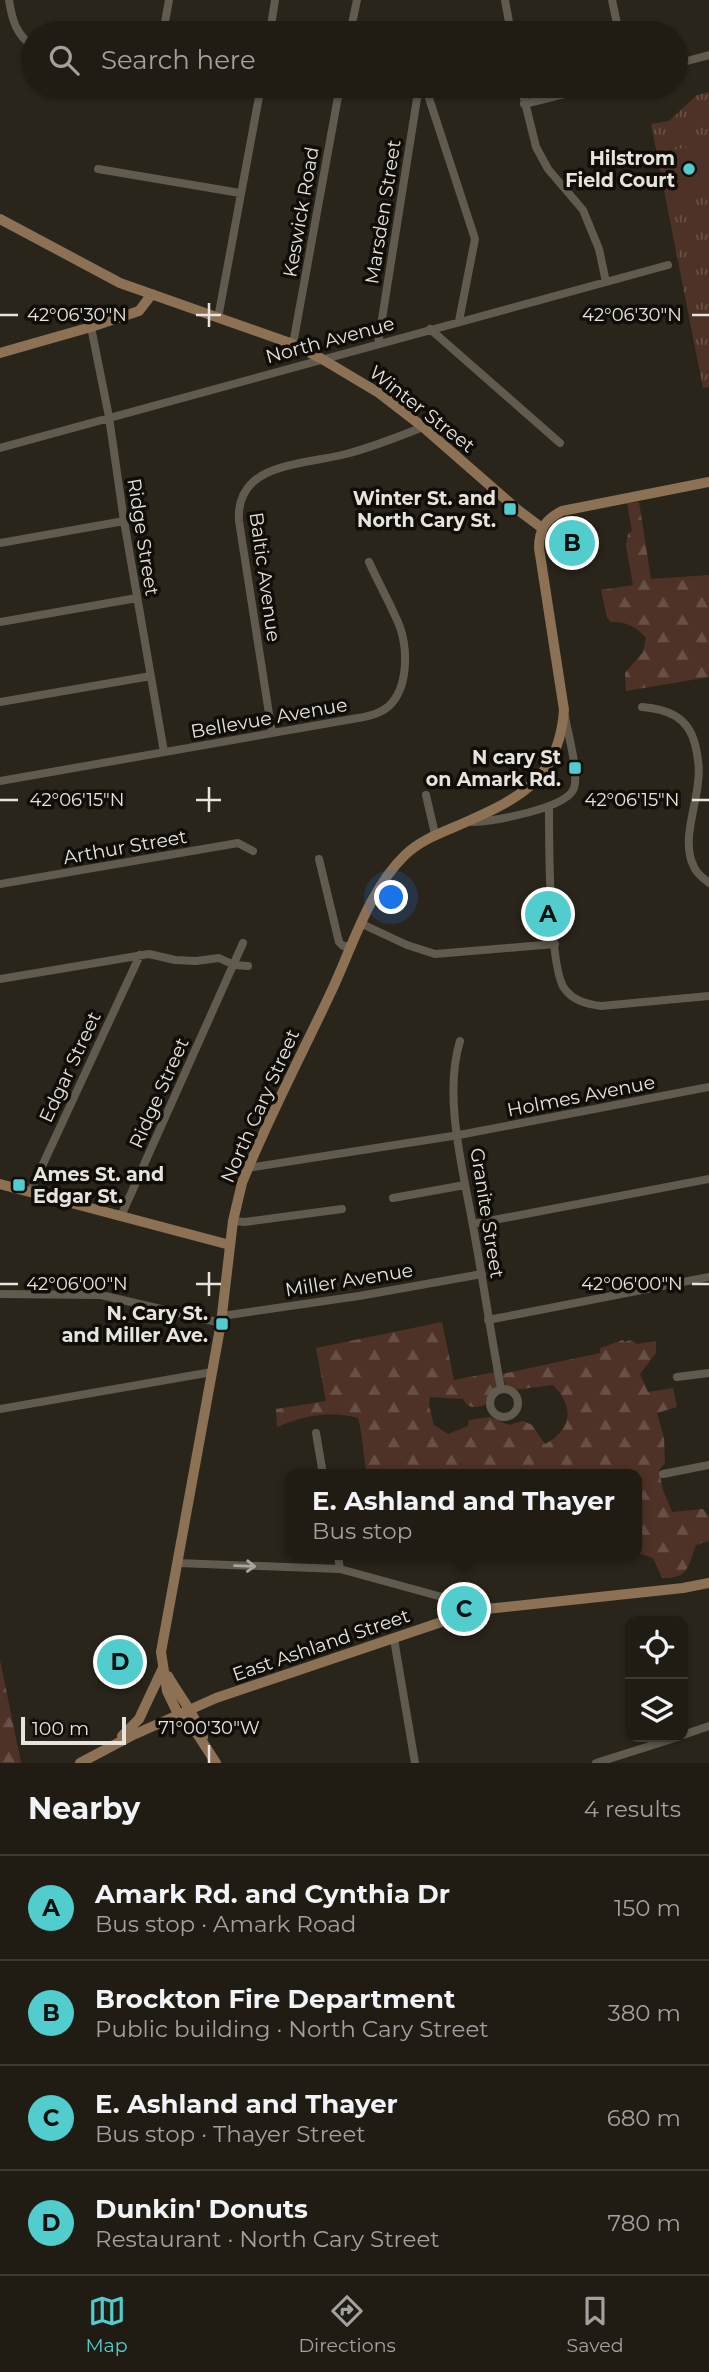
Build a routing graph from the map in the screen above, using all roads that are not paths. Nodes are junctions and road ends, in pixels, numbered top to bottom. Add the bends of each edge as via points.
1 (9, 0) edge
2 (169, 0) edge
3 (275, 0) edge
4 (357, 0) edge
5 (505, 0) edge
6 (612, 0) edge
7 (165, 21) edge
8 (272, 21) edge
9 (353, 21) edge
10 (509, 21) edge
11 (616, 21) edge
12 (21, 35) edge
13 (709, 55) edge
14 (688, 61) edge
15 (259, 98) edge
16 (338, 98) edge
17 (418, 98) edge
18 (428, 98) edge
19 (523, 98) edge
20 (548, 98) edge
21 (524, 104) junction
22 (98, 169) dead end
23 (240, 193) junction
24 (0, 219) edge
25 (668, 265) dead end
26 (606, 282) junction
27 (152, 294) junction
28 (218, 318) junction
29 (459, 321) junction
30 (90, 327) junction
31 (430, 330) junction
32 (293, 344) junction
33 (378, 344) junction
34 (0, 353) edge
35 (321, 359) junction
36 (108, 417) junction
37 (424, 428) junction
38 (560, 443) dead end
39 (0, 447) edge
40 (709, 482) edge
41 (124, 521) junction
42 (542, 528) junction
43 (0, 543) edge
44 (369, 562) dead end
45 (137, 598) junction
46 (0, 622) edge
47 (151, 677) junction
48 (0, 702) edge
49 (642, 707) dead end
50 (564, 710) junction
51 (272, 733) junction
52 (164, 752) junction
53 (0, 781) edge
54 (426, 795) dead end
55 (549, 806) junction
56 (466, 822) junction
57 (435, 834) junction
58 (253, 850) dead end
59 (319, 859) dead end
60 (709, 883) edge
61 (0, 884) edge
62 (362, 924) junction
63 (243, 943) dead end
64 (555, 944) junction
65 (352, 946) junction
66 (139, 955) junction
67 (234, 965) junction
68 (248, 966) dead end
69 (0, 979) edge
70 (709, 996) edge
71 (460, 1041) dead end
72 (709, 1087) edge
73 (458, 1135) junction
74 (248, 1168) junction
75 (709, 1179) edge
76 (0, 1184) edge
77 (466, 1185) junction
78 (30, 1192) junction
79 (393, 1198) dead end
80 (342, 1209) dead end
81 (121, 1216) junction
82 (233, 1221) junction
83 (473, 1224) junction
84 (230, 1245) junction
85 (482, 1274) junction
86 (709, 1277) edge
87 (0, 1294) edge
88 (221, 1319) junction
89 (488, 1320) junction
90 (212, 1372) junction
91 (709, 1373) edge
92 (677, 1377) dead end
93 (501, 1389) dead end
94 (0, 1409) edge
95 (316, 1433) dead end
96 (709, 1465) edge
97 (322, 1469) edge
98 (663, 1475) dead end
99 (339, 1560) edge
100 (177, 1563) junction
101 (340, 1569) junction
102 (709, 1583) edge
103 (477, 1610) junction
104 (394, 1639) junction
105 (163, 1668) junction
106 (191, 1709) junction
107 (178, 1714) junction
108 (709, 1726) edge
109 (688, 1733) edge
110 (654, 1742) edge
111 (110, 1746) junction
112 (207, 1746) junction
113 (80, 1763) edge
114 (216, 1763) edge
115 (415, 1763) edge
116 (596, 1763) edge

1 - 12 street via 13,24
2 - 7 street
3 - 8 street
4 - 9 street
5 - 10 street
6 - 11 street
13 - 14 street
15 - 23 street
16 - 32 street, Keswick Road
17 - 33 street, Marsden Street
18 - 29 street via 475,239
19 - 21 street
20 - 21 street
21 - 26 street via 542,159 591,226
22 - 23 street
23 - 28 street
24 - 27 street, Winter Street via 120,283
25 - 26 street, North Avenue
26 - 29 street, North Avenue
27 - 28 street, Winter Street
27 - 30 street via 139,311
28 - 32 street, Winter Street
29 - 31 street, North Avenue
30 - 34 street
30 - 36 street, Ridge Street
31 - 33 street, North Avenue
31 - 38 street
32 - 35 street, Winter Street
33 - 35 street, North Avenue
35 - 36 street, North Avenue
35 - 37 street, Winter Street via 379,393
36 - 39 street, North Avenue
36 - 41 street, Ridge Street
37 - 42 street, Winter Street
37 - 51 street, Baltic Avenue via 347,454 271,471 254,481 242,497 239,521
40 - 42 street via 562,511
41 - 43 street
41 - 45 street, Ridge Street
42 - 50 street, North Cary Street via 539,548
44 - 51 street, Bellevue Avenue via 400,627 404,647 403,677 394,700 373,715
45 - 46 street
45 - 47 street, Ridge Street
47 - 48 street
47 - 52 street, Ridge Street
49 - 60 street via 670,711 694,739 699,779 690,850 695,869
50 - 55 street, North Cary Street via 575,780 566,799
50 - 56 street, North Cary Street via 558,745 538,781
51 - 52 street, Bellevue Avenue
52 - 53 street, Bellevue Avenue
54 - 57 street
55 - 56 street, North Cary Street
55 - 64 street
56 - 57 street, North Cary Street
57 - 62 street, North Cary Street via 405,855 385,879
58 - 61 street, Arthur Street via 238,843
59 - 65 street via 339,943
62 - 64 street via 435,954
62 - 65 street, North Cary Street
63 - 67 street, Ridge Street
64 - 70 street via 557,971 564,987 585,1003 601,1006
65 - 74 street, North Cary Street
66 - 67 street via 196,961 219,958
66 - 69 street
66 - 78 street, Edgar Street
67 - 68 street
67 - 81 street, Ridge Street
71 - 73 street, Granite Street via 452,1091
72 - 73 street, Holmes Avenue
73 - 74 street, Holmes Avenue
73 - 77 street, Granite Street
74 - 82 street, North Cary Street
75 - 83 street
76 - 78 street
77 - 79 street
77 - 83 street, Granite Street
78 - 81 street
80 - 82 street
81 - 84 street
82 - 84 street, North Cary Street
83 - 85 street, Granite Street
84 - 88 street, North Cary Street
85 - 88 street, Miller Avenue
85 - 89 street, Granite Street
86 - 89 street
87 - 88 street via 101,1295
88 - 90 street, North Cary Street
89 - 93 street, Granite Street
90 - 94 street
90 - 100 street, North Cary Street
91 - 92 street
95 - 97 street
96 - 98 street
99 - 101 street
100 -> 101 street
100 - 105 street, North Cary Street via 163,1628
101 - 103 street
102 - 103 street, East Ashland Street
103 - 104 street, East Ashland Street
104 - 106 street, East Ashland Street
104 - 115 street
105 - 106 street, North Cary Street
105 - 107 street, North Cary Street
105 - 111 street via 139,1719
106 - 107 street, East Ashland Street
106 - 112 street, North Cary Street
107 - 111 street, East Ashland Street
107 - 112 street, North Cary Street
108 - 109 street
110 - 116 street
111 - 113 street, East Ashland Street
112 - 114 street, North Cary Street

